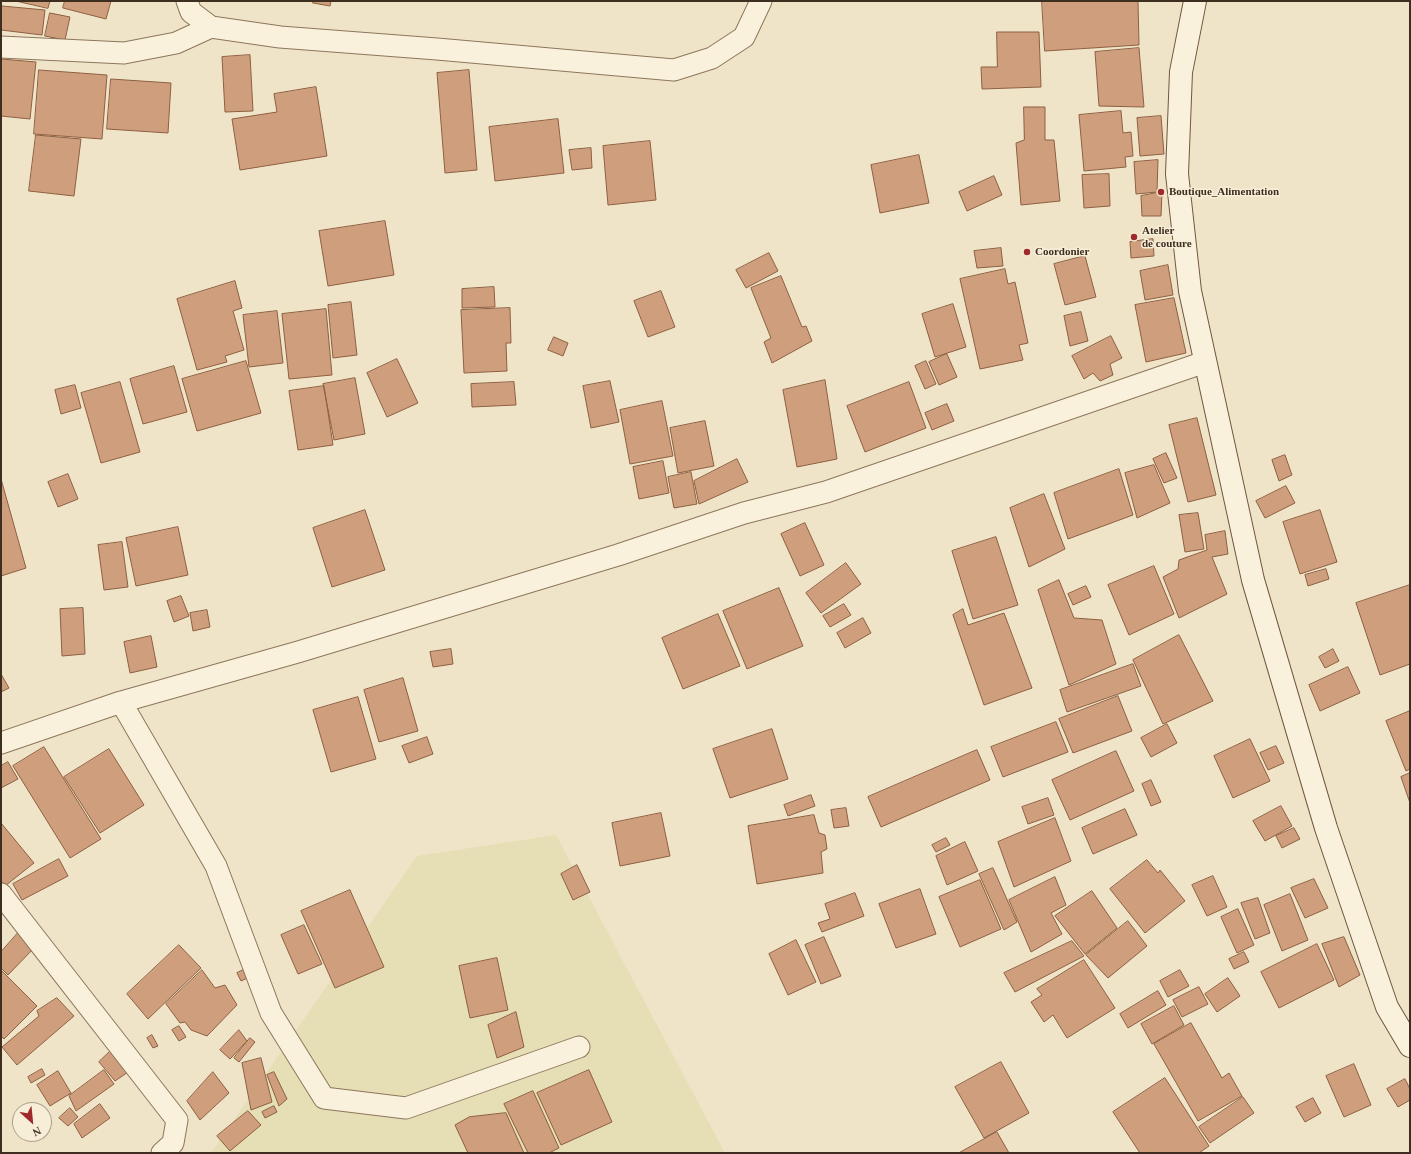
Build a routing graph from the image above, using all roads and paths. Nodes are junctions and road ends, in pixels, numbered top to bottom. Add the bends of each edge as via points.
1 (187, 1) edge
2 (760, 1) edge
3 (1195, 1) edge
4 (211, 27) junction
5 (1, 47) edge
6 (1205, 362) junction
7 (121, 702) junction
8 (1, 742) edge
9 (1, 894) edge
10 (1410, 1046) edge
11 (579, 1047) dead end
12 (162, 1153) edge

1 - 4 street via 191,12
2 - 4 street via 744,37 712,58 674,70 280,37
3 - 6 main road via 1181,72 1177,174 1190,291
4 - 5 street via 176,42 124,53
6 - 7 street via 826,492 744,513 618,555 298,652
6 - 10 main road via 1253,580 1322,813 1387,1007
7 - 8 street
7 - 11 street via 216,866 271,1013 324,1098 406,1108
9 - 12 street via 177,1120 173,1143

